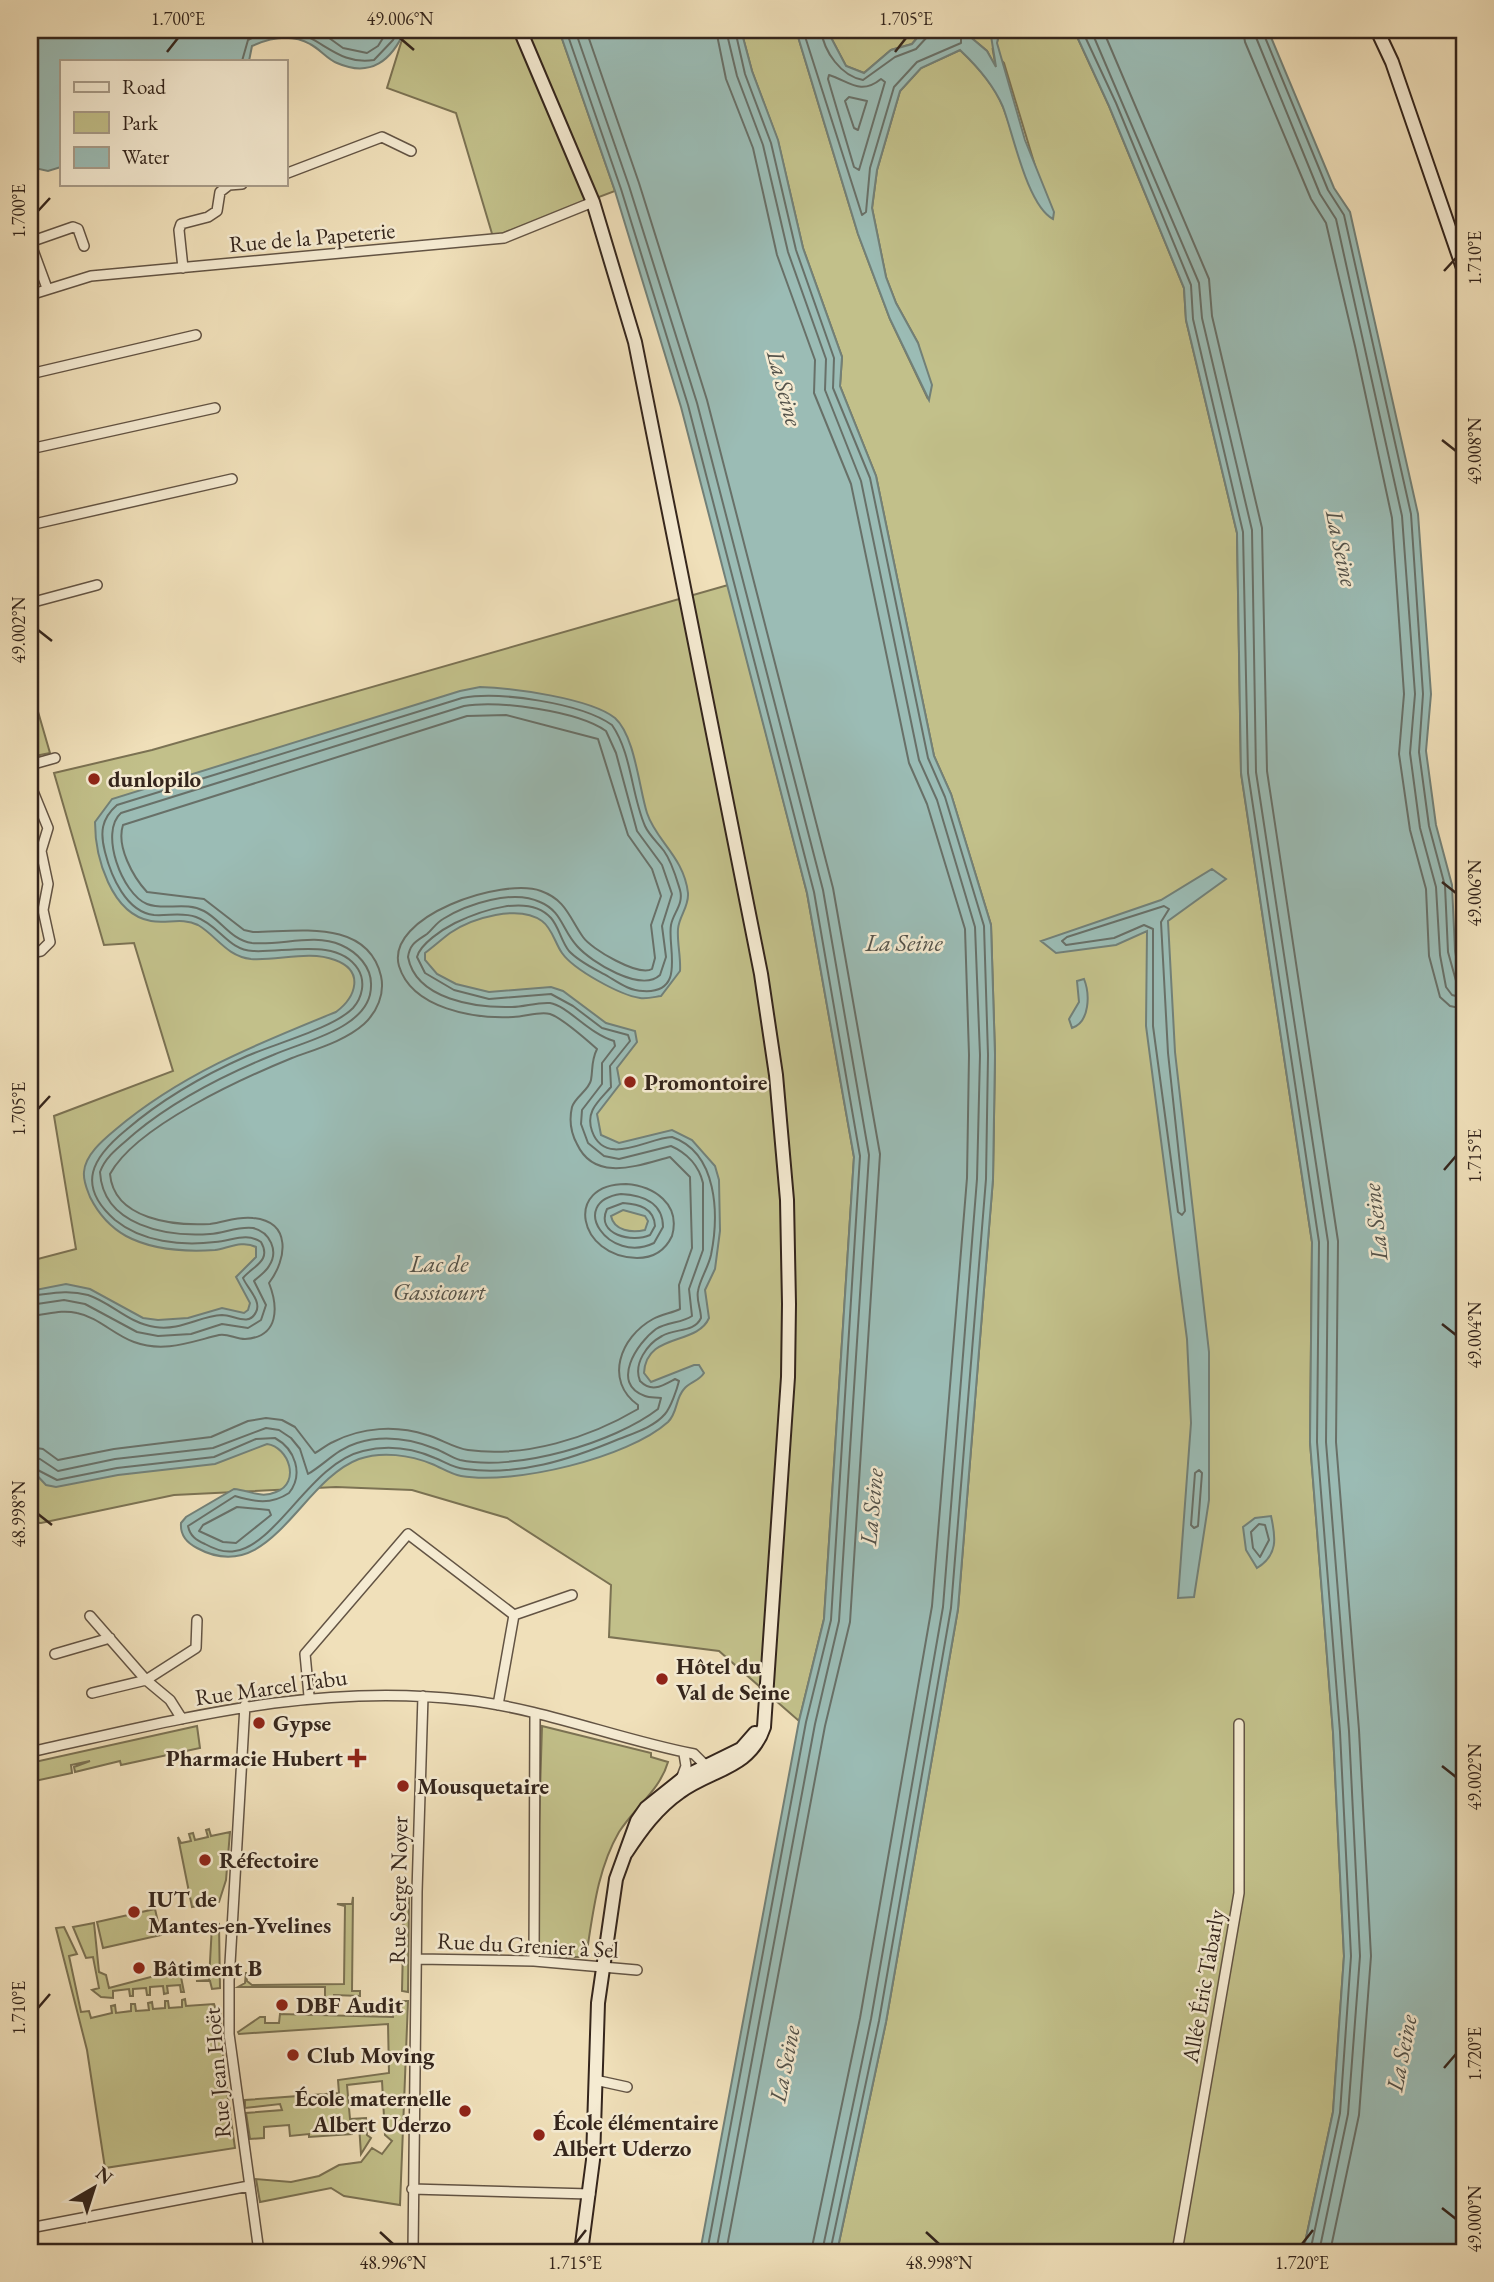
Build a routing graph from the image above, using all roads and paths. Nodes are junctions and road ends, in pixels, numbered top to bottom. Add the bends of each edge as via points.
1 (520, 30) edge
2 (1376, 30) edge
3 (411, 150) dead end
4 (287, 173) edge
5 (228, 186) edge
6 (593, 202) junction
7 (30, 242) edge
8 (84, 246) dead end
9 (183, 268) junction
10 (1464, 271) edge
11 (47, 288) junction
12 (30, 295) edge
13 (196, 335) dead end
14 (30, 374) edge
15 (215, 408) dead end
16 (30, 449) edge
17 (232, 479) dead end
18 (30, 525) edge
19 (97, 585) dead end
20 (30, 603) edge
21 (55, 758) dead end
22 (30, 765) edge
23 (30, 784) edge
24 (30, 953) edge
25 (572, 1595) dead end
26 (514, 1615) junction
27 (90, 1616) dead end
28 (197, 1620) dead end
29 (110, 1638) junction
30 (55, 1654) dead end
31 (146, 1680) junction
32 (92, 1693) dead end
33 (309, 1696) junction
34 (423, 1696) junction
35 (244, 1705) junction
36 (498, 1705) junction
37 (535, 1713) junction
38 (182, 1719) junction
39 (1239, 1724) dead end
40 (30, 1752) edge
41 (683, 1753) junction
42 (704, 1773) junction
43 (681, 1779) junction
44 (626, 1853) junction
45 (416, 1959) junction
46 (534, 1961) junction
47 (601, 1966) junction
48 (637, 1970) dead end
49 (595, 2080) junction
50 (627, 2087) dead end
51 (249, 2186) junction
52 (412, 2189) junction
53 (590, 2194) junction
54 (30, 2228) edge
55 (259, 2252) edge
56 (413, 2252) edge
57 (581, 2252) edge
58 (1178, 2252) edge

1 - 6 main road
2 - 10 main road
3 - 4 street via 382,137
5 - 9 street via 220,192 217,211 181,224
6 - 9 street, Rue de la Papeterie via 504,238
6 - 42 main road via 635,342 771,1033 787,1200 788,1377 764,1727 753,1750 739,1762
7 - 8 street via 73,227
7 - 11 street
9 - 11 street, Rue de la Papeterie via 91,276
11 - 12 street, Rue de la Papeterie
13 - 14 street
15 - 16 street
17 - 18 street
19 - 20 street
21 - 22 street
23 - 24 street via 48,828 41,850 48,884 43,910 50,942
25 - 26 street
26 - 33 street via 408,1534 304,1654
26 - 36 street
27 - 29 street
28 - 31 street via 196,1648
29 - 30 street
29 - 31 street
31 - 32 street
31 - 38 street via 170,1700
33 - 34 street, Rue Marcel Tabu
33 - 35 street, Rue Marcel Tabu
34 - 36 street, Rue Marcel Tabu
34 - 45 street, Rue Serge Noyer
35 - 38 street, Rue Marcel Tabu
35 - 51 street, Rue Jean Hoët via 229,1991 231,2063
36 - 37 street, Rue Marcel Tabu
37 - 41 street, Rue Marcel Tabu
37 - 46 street
38 - 40 street, Rue Marcel Tabu
39 - 58 street, Allée Éric Tabarly via 1239,1893
41 - 42 street, Rue Marcel Tabu via 698,1756
41 - 43 street via 686,1766
42 - 43 main road
42 - 44 main road via 649,1820
43 - 44 main road via 640,1816
44 - 47 main road via 613,1889
45 - 46 street, Rue du Grenier à Sel
45 - 52 street, Rue Serge Noyer
46 - 47 street, Rue du Grenier à Sel
47 - 48 street, Rue du Grenier à Sel
47 - 49 main road
49 - 50 street
49 - 53 main road
51 - 54 street
51 - 55 street, Rue Jean Hoët
52 - 53 street
52 - 56 street, Rue Serge Noyer
53 - 57 main road

